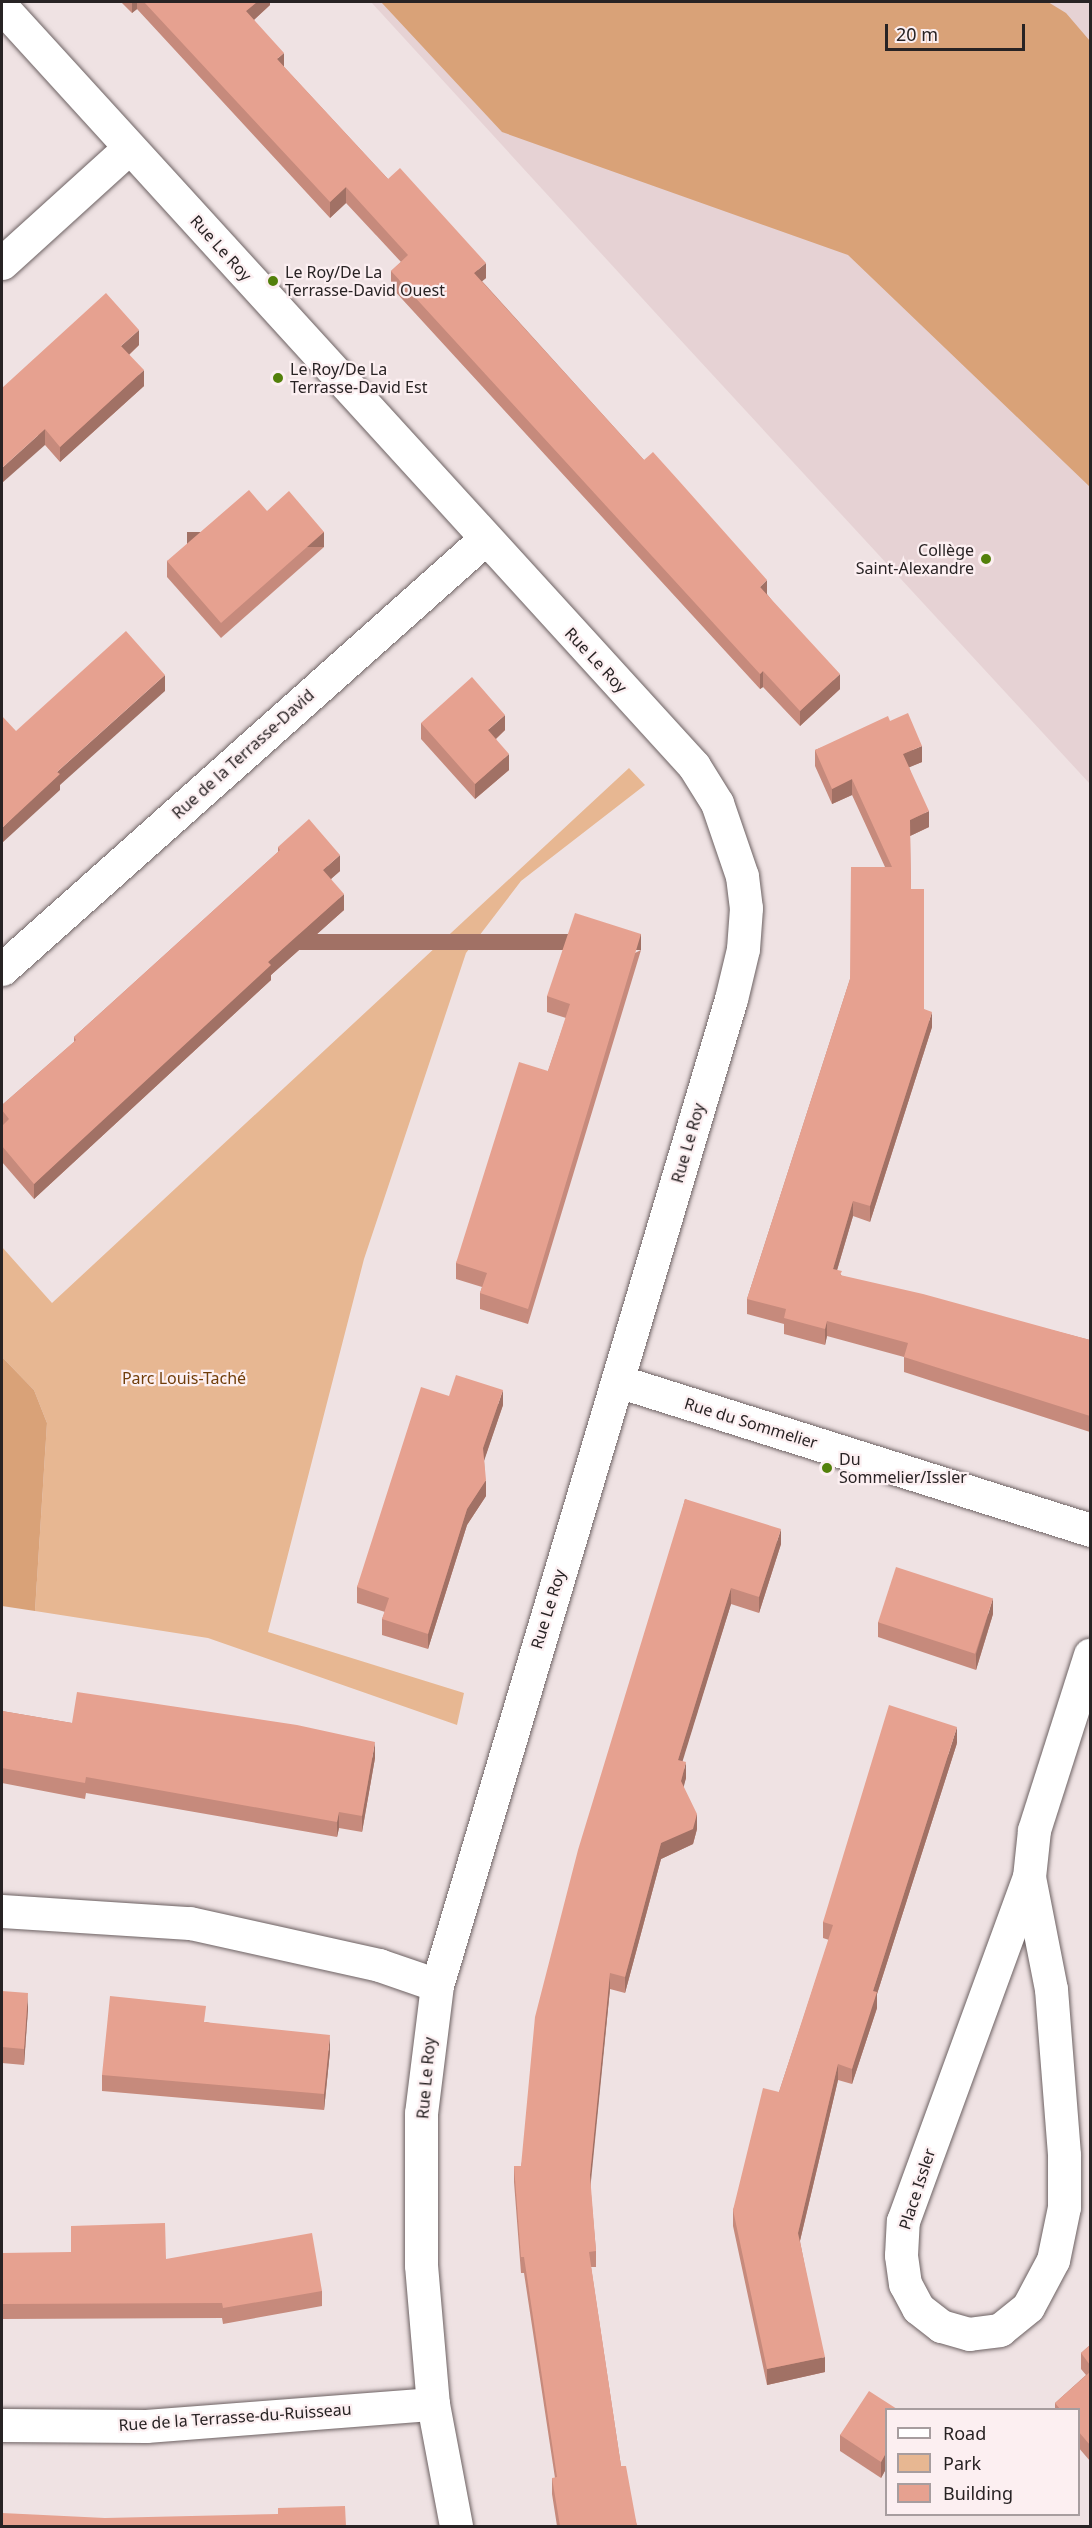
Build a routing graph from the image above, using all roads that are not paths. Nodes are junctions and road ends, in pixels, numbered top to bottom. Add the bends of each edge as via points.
1 (2, 7) edge
2 (129, 147) junction
3 (2, 262) edge
4 (485, 539) junction
5 (2, 969) edge
6 (618, 1381) junction
7 (1090, 1530) edge
8 (1090, 1654) edge
9 (1029, 1877) junction
10 (2, 1911) edge
11 (436, 1985) junction
12 (433, 2404) junction
13 (2, 2425) edge
14 (456, 2526) edge

1 - 2 street, Rue Le Roy
2 - 3 street
2 - 4 street, Rue Le Roy
4 - 5 street, Rue de la Terrasse-David
4 - 6 street, Rue Le Roy via 694,766 717,803 742,876 746,908 743,949
6 - 7 street, Rue du Sommelier
6 - 11 street, Rue Le Roy
8 - 9 street, Place Issler via 1034,1830
9 - 9 street, Place Issler via 903,2221 900,2255 905,2284 918,2308 940,2326 969,2334 1000,2330 1028,2307 1053,2260 1064,2207 1065,2155 1050,1989
10 - 11 street via 190,1923 379,1965
11 - 12 street, Rue Le Roy via 421,2125 421,2265
12 - 13 street, Rue de la Terrasse-du-Ruisseau via 146,2426
12 - 14 street, Rue Le Roy

